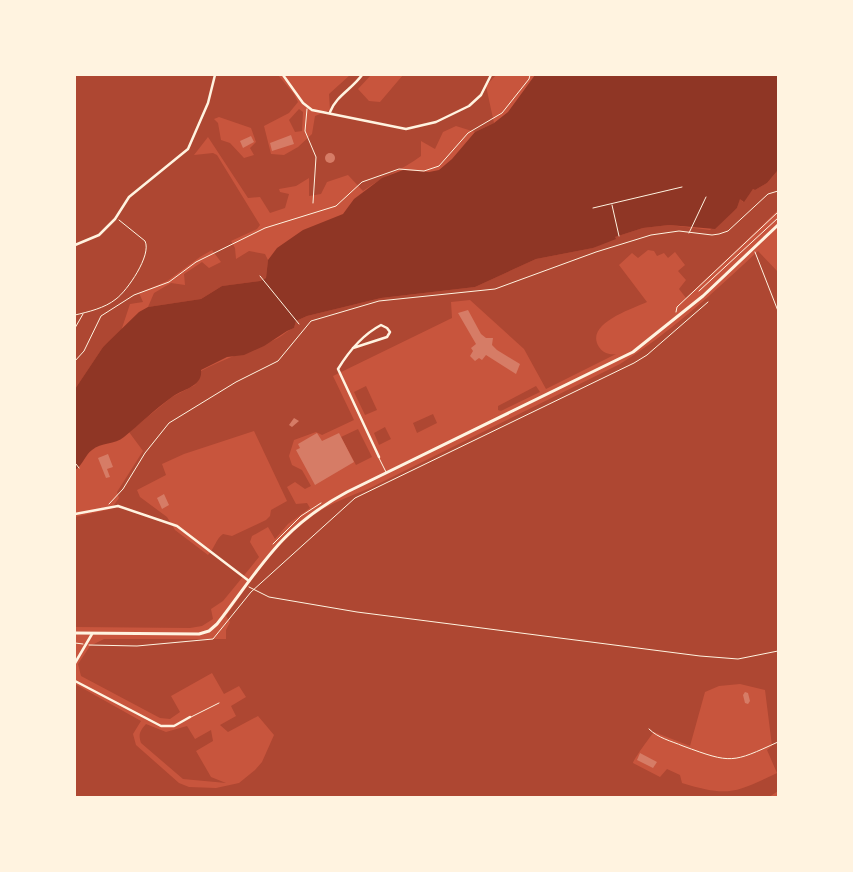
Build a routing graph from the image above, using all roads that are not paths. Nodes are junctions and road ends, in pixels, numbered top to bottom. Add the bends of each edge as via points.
1 (214, 75) edge
2 (283, 75) edge
3 (362, 75) edge
4 (491, 75) edge
5 (308, 107) junction
6 (330, 112) junction
7 (313, 203) dead end
8 (778, 225) edge
9 (75, 246) edge
10 (353, 348) junction
11 (379, 457) joint
12 (386, 473) junction
13 (75, 514) edge
14 (248, 581) junction
15 (75, 633) edge
16 (92, 634) junction
17 (75, 663) edge
18 (75, 681) edge
19 (219, 703) dead end
20 (190, 717) joint
21 (649, 729) dead end
22 (778, 742) edge

1 - 9 street via 208,102 188,149 130,198 96,238
2 - 5 street
3 - 6 street via 334,102
4 - 6 street via 481,95 469,106 436,122 406,129
5 - 6 street
5 - 7 lane via 305,131 316,157
8 - 12 street via 703,296 633,352
10 - 10 street via 381,325 390,332 387,337
10 - 11 street via 338,369
11 - 12 lane
12 - 14 street via 328,502 303,520 271,551
13 - 14 street via 122,507 177,526
14 - 16 street via 217,624 204,633
15 - 16 street
16 - 17 street
18 - 20 street via 161,726 174,726
19 - 20 lane
21 - 22 lane via 655,735 700,753 733,759

